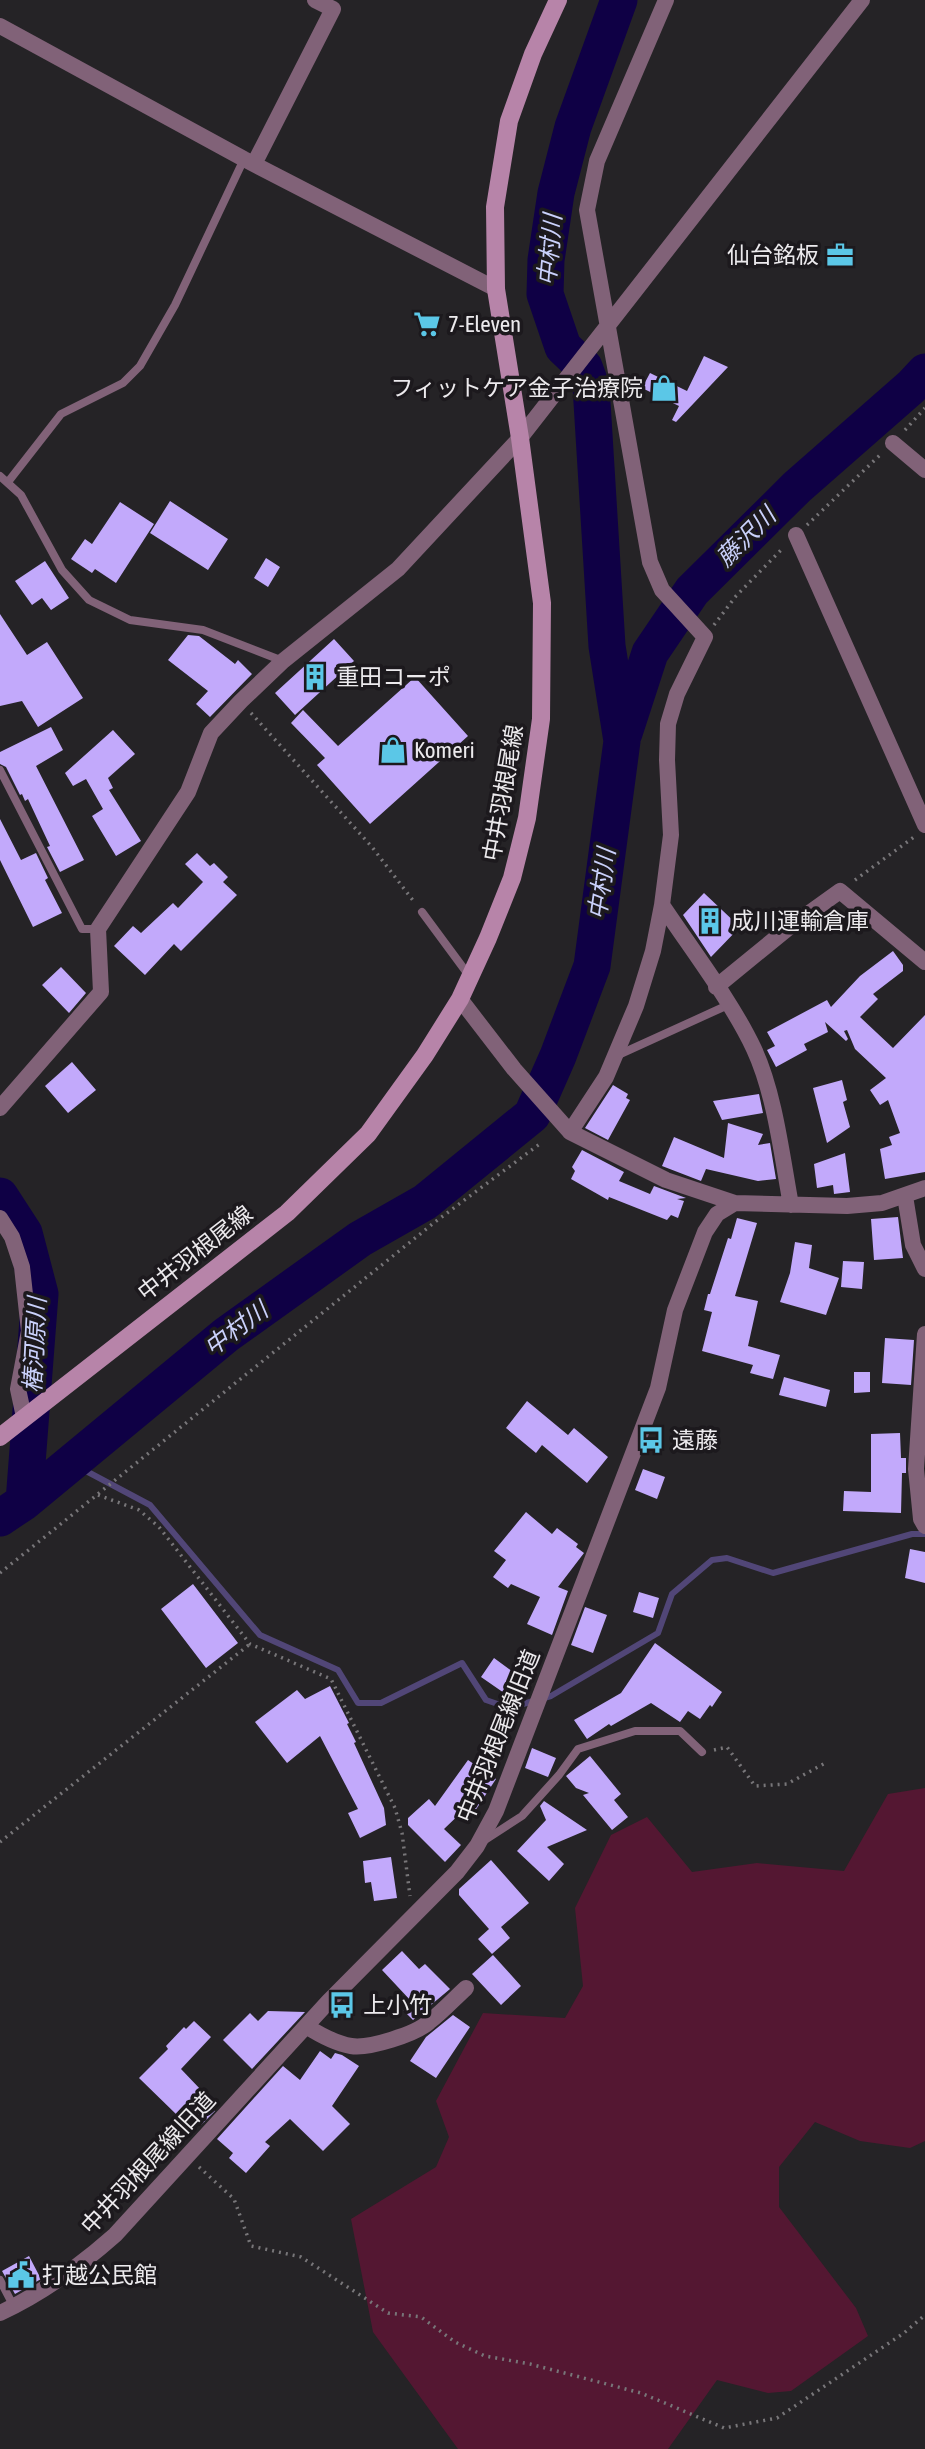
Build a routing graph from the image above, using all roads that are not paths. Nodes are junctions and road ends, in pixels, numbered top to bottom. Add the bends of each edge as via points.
1 (315, 0) edge
2 (558, 0) edge
3 (666, 0) edge
4 (862, 0) edge
5 (0, 26) edge
6 (249, 161) junction
7 (496, 289) junction
8 (605, 329) junction
9 (520, 438) junction
10 (893, 443) road end
11 (925, 470) edge
12 (0, 476) edge
13 (8, 482) junction
14 (796, 535) road end
15 (283, 661) junction
16 (0, 769) edge
17 (920, 831) edge
18 (662, 905) junction
19 (422, 912) road end
20 (98, 929) junction
21 (925, 962) edge
22 (470, 977) junction
23 (716, 987) junction
24 (460, 999) junction
25 (728, 1005) junction
26 (615, 1057) junction
27 (0, 1108) edge
28 (566, 1128) junction
29 (925, 1188) edge
30 (905, 1196) junction
31 (736, 1203) junction
32 (791, 1205) junction
33 (0, 1218) edge
34 (925, 1269) edge
35 (925, 1334) edge
36 (24, 1417) junction
37 (0, 1437) edge
38 (925, 1525) edge
39 (702, 1752) road end
40 (477, 1846) junction
41 (466, 1988) dead end
42 (306, 2026) junction
43 (0, 2280) edge
44 (7, 2310) edge

1 - 6 street via 333,9
2 - 7 main road, 中井羽根尾線 via 509,121 495,207
3 - 8 street via 597,161 587,210
4 - 8 street
5 - 6 street
6 - 7 street
6 - 13 lane via 140,366 123,383 61,414
7 - 9 main road, 中井羽根尾線
8 - 9 street
8 - 18 street via 650,562 662,590 705,637 668,724 671,835
9 - 15 street via 398,569
9 - 22 main road, 中井羽根尾線 via 542,603 541,719 527,818 512,878
10 - 11 street
12 - 13 lane
13 - 15 lane via 21,495 62,570 89,600 130,620 203,630
14 - 17 street
15 - 20 street via 211,733 188,792
16 - 20 lane via 82,929
18 - 23 street
18 - 26 street via 636,1006
19 - 22 lane
20 - 27 street via 101,992
21 - 23 street via 839,891
22 - 24 main road, 中井羽根尾線
23 - 25 street
24 - 28 street
24 - 36 main road, 中井羽根尾線 via 368,1134 287,1213
25 - 26 lane
25 - 32 street via 755,1050 774,1111
26 - 28 street via 606,1077
28 - 31 street via 666,1180
29 - 30 street
30 - 32 street via 870,1204
30 - 34 street via 913,1245
31 - 32 street
31 - 40 street, 中井羽根尾線旧道 via 718,1214 705,1232 675,1310 658,1388 496,1811
33 - 36 street via 22,1267 29,1331 18,1389
35 - 38 street via 916,1469
36 - 37 main road, 中井羽根尾線
39 - 40 lane via 680,1731 635,1731 578,1749 522,1816
40 - 42 street, 中井羽根尾線旧道 via 413,1919
41 - 42 street via 427,2024 371,2044 354,2047
42 - 44 street, 中井羽根尾線旧道 via 115,2235 44,2290
43 - 44 lane

